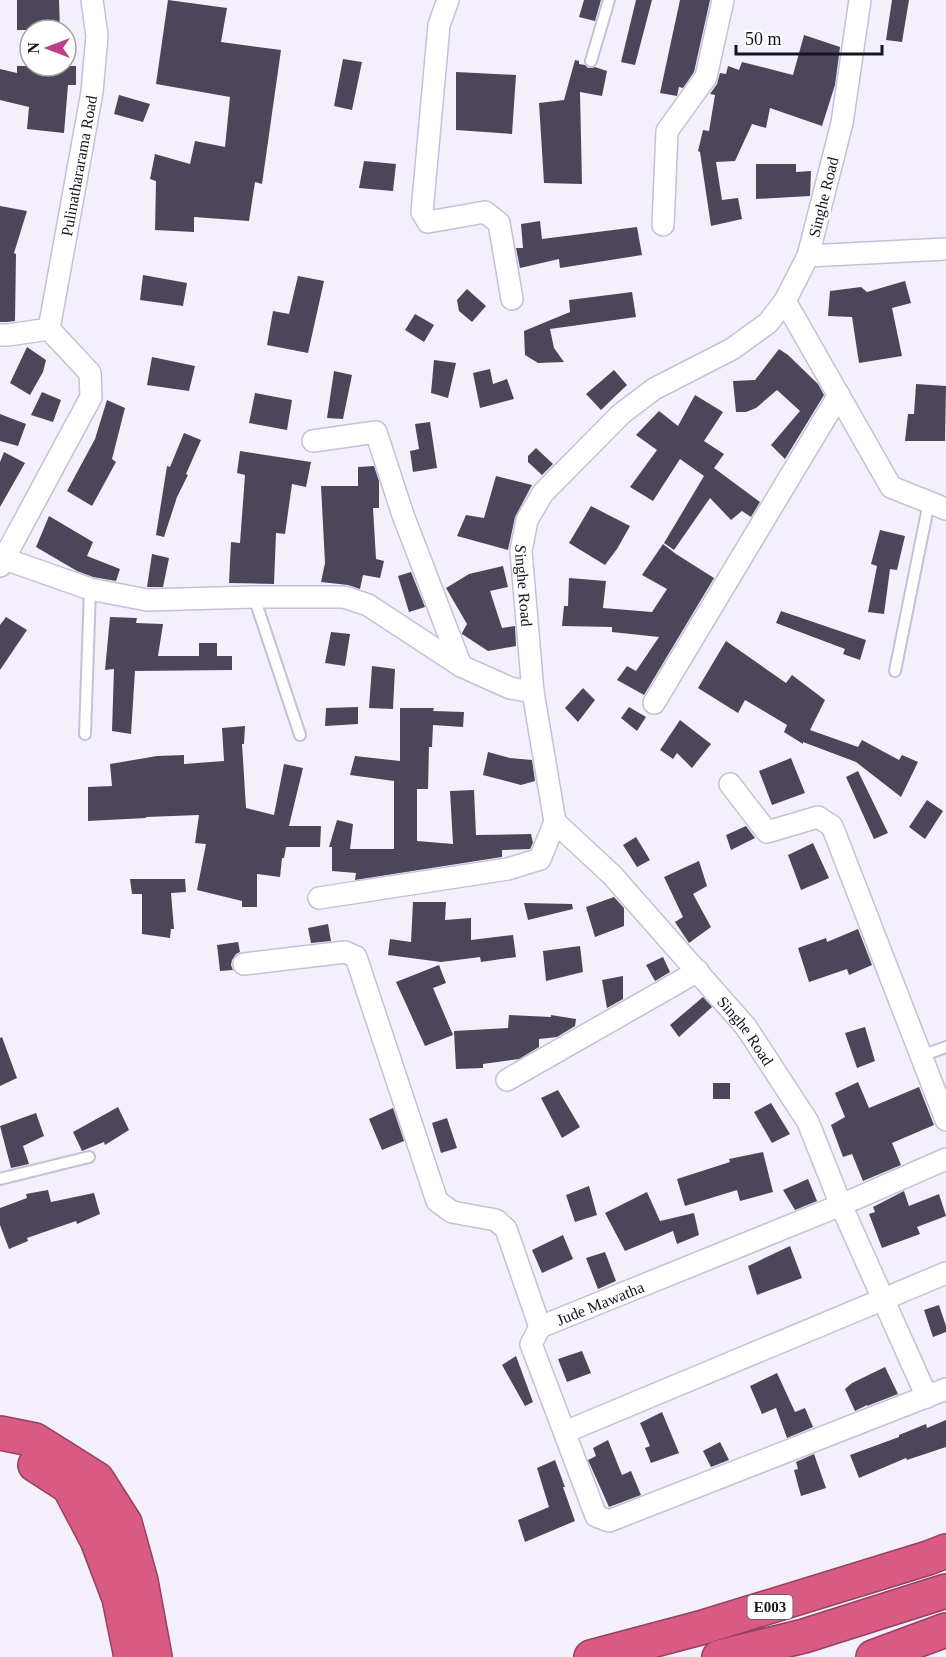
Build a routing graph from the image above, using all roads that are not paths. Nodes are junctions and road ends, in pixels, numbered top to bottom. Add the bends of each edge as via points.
1 (92, 0) edge
2 (448, 0) edge
3 (609, 0) edge
4 (723, 0) edge
5 (860, 0) edge
6 (591, 61) dead end
7 (663, 225) dead end
8 (946, 249) edge
9 (808, 256) junction
10 (512, 299) dead end
11 (785, 301) junction
12 (49, 329) junction
13 (0, 335) edge
14 (839, 395) junction
15 (313, 441) dead end
16 (937, 505) edge
17 (2, 563) edge
18 (90, 588) junction
19 (254, 597) junction
20 (461, 666) junction
21 (895, 671) dead end
22 (533, 692) junction
23 (654, 703) dead end
24 (85, 734) dead end
25 (300, 735) dead end
26 (730, 784) dead end
27 (555, 822) junction
28 (319, 898) dead end
29 (244, 964) dead end
30 (698, 971) junction
31 (946, 1047) edge
32 (921, 1056) junction
33 (507, 1080) dead end
34 (946, 1120) edge
35 (89, 1157) dead end
36 (946, 1159) edge
37 (0, 1179) edge
38 (841, 1205) junction
39 (946, 1273) edge
40 (884, 1299) junction
41 (540, 1327) junction
42 (937, 1393) edge
43 (565, 1432) junction
44 (0, 1433) edge
45 (0, 1453) edge
46 (946, 1551) edge
47 (946, 1591) edge
48 (946, 1630) edge
49 (131, 1657) edge
50 (155, 1657) edge
51 (591, 1657) edge
52 (719, 1657) edge
53 (873, 1657) edge

1 - 12 street, Pulinathararama Road via 96,36 92,92
2 - 10 street via 439,25 422,212 428,222 485,212 499,223
3 - 6 lane
4 - 7 street via 706,77 667,131
5 - 9 street, Singhe Road via 842,123
8 - 9 street
9 - 11 street, Singhe Road
11 - 14 street
11 - 22 street, Singhe Road via 768,323 732,349 654,389 621,414 543,493 527,520 521,551
12 - 13 street
12 - 17 street via 90,373 91,397
14 - 16 street via 891,487
14 - 23 street
15 - 20 street via 376,432 403,516
16 - 21 lane
17 - 18 street
18 - 19 street via 147,600
18 - 24 lane
19 - 20 street via 344,597 368,605
19 - 25 lane
20 - 22 street via 510,688
22 - 27 street, Singhe Road
26 - 32 street via 767,831 818,817 832,826
27 - 28 street via 540,859 508,869
27 - 30 street, Singhe Road via 612,875
29 - 41 street via 345,952 356,957 437,1201 452,1212 496,1220 506,1229
30 - 33 street
30 - 38 street, Singhe Road via 746,1027 808,1122
31 - 32 lane
32 - 34 street
35 - 37 lane
36 - 38 street, Jude Mawatha
38 - 40 street, Singhe Road
38 - 41 street, Jude Mawatha
39 - 40 street
40 - 42 street, Singhe Road
40 - 43 street
41 - 43 street, Jude Mawatha via 531,1344
42 - 43 street, Jude Mawatha via 609,1521 596,1516
44 - 50 highway via 35,1440 96,1479 125,1523
45 - 49 highway via 25,1458 69,1487 98,1540 119,1598
46 - 51 highway, E003 via 700,1628
47 - 52 highway, E003 via 804,1636
48 - 53 highway

